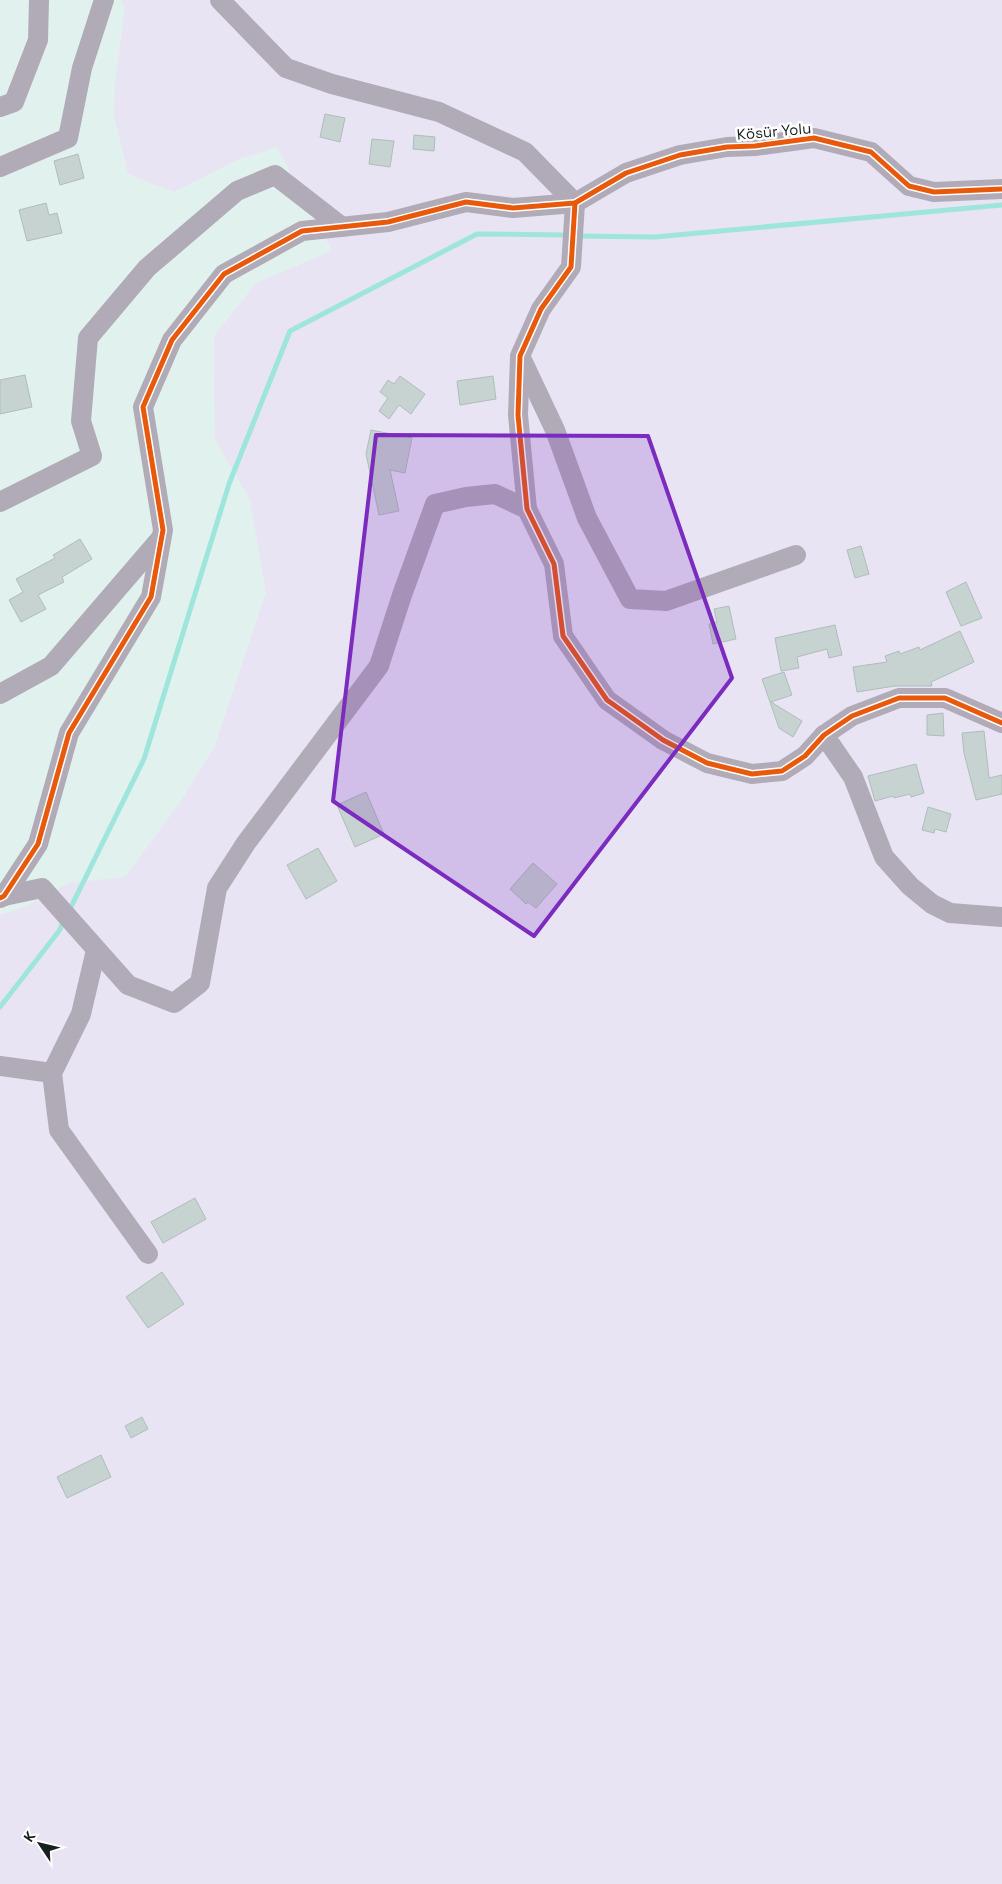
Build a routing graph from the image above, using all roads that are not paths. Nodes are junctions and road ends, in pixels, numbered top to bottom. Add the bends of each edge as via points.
1 (39, 0) edge
2 (104, 0) edge
3 (220, 0) edge
4 (0, 107) edge
5 (0, 168) edge
6 (1002, 189) edge
7 (575, 203) junction
8 (342, 227) junction
9 (520, 356) junction
10 (0, 502) edge
11 (527, 509) junction
12 (161, 538) junction
13 (796, 555) dead end
14 (0, 694) edge
15 (1002, 723) edge
16 (824, 735) junction
17 (2, 897) edge
18 (1002, 917) edge
19 (96, 950) junction
20 (0, 1066) edge
21 (52, 1073) junction
22 (148, 1254) dead end

1 - 4 street via 38,40 14,102
2 - 5 street via 82,68 68,138
3 - 7 street via 286,68 332,84 439,112 525,152
6 - 7 street, Kösür Yolu via 934,192 909,186 871,152 814,138 680,155 626,173
7 - 8 street via 513,208 466,202 388,222
7 - 9 street via 571,268 541,309
8 - 10 street via 275,175 238,191 147,268 88,338 81,422 92,456
8 - 12 street via 302,232 224,274 172,340 143,407 163,530
9 - 11 street via 518,414
9 - 13 street via 554,430 587,518 630,599 666,601
11 - 16 street via 554,564 563,636 608,700 663,740 707,763 752,774 782,771 805,756
11 - 19 street via 495,494 435,504 379,666 246,843 217,888 200,983 174,1003 128,985
12 - 14 street via 51,666
12 - 17 street via 151,597 69,733 38,844
15 - 16 street via 944,698 899,698 852,716
16 - 18 street via 853,776 884,857 910,886 932,904 950,913
17 - 19 street via 42,888
19 - 21 street via 81,1014
20 - 21 street
21 - 22 street via 58,1130

